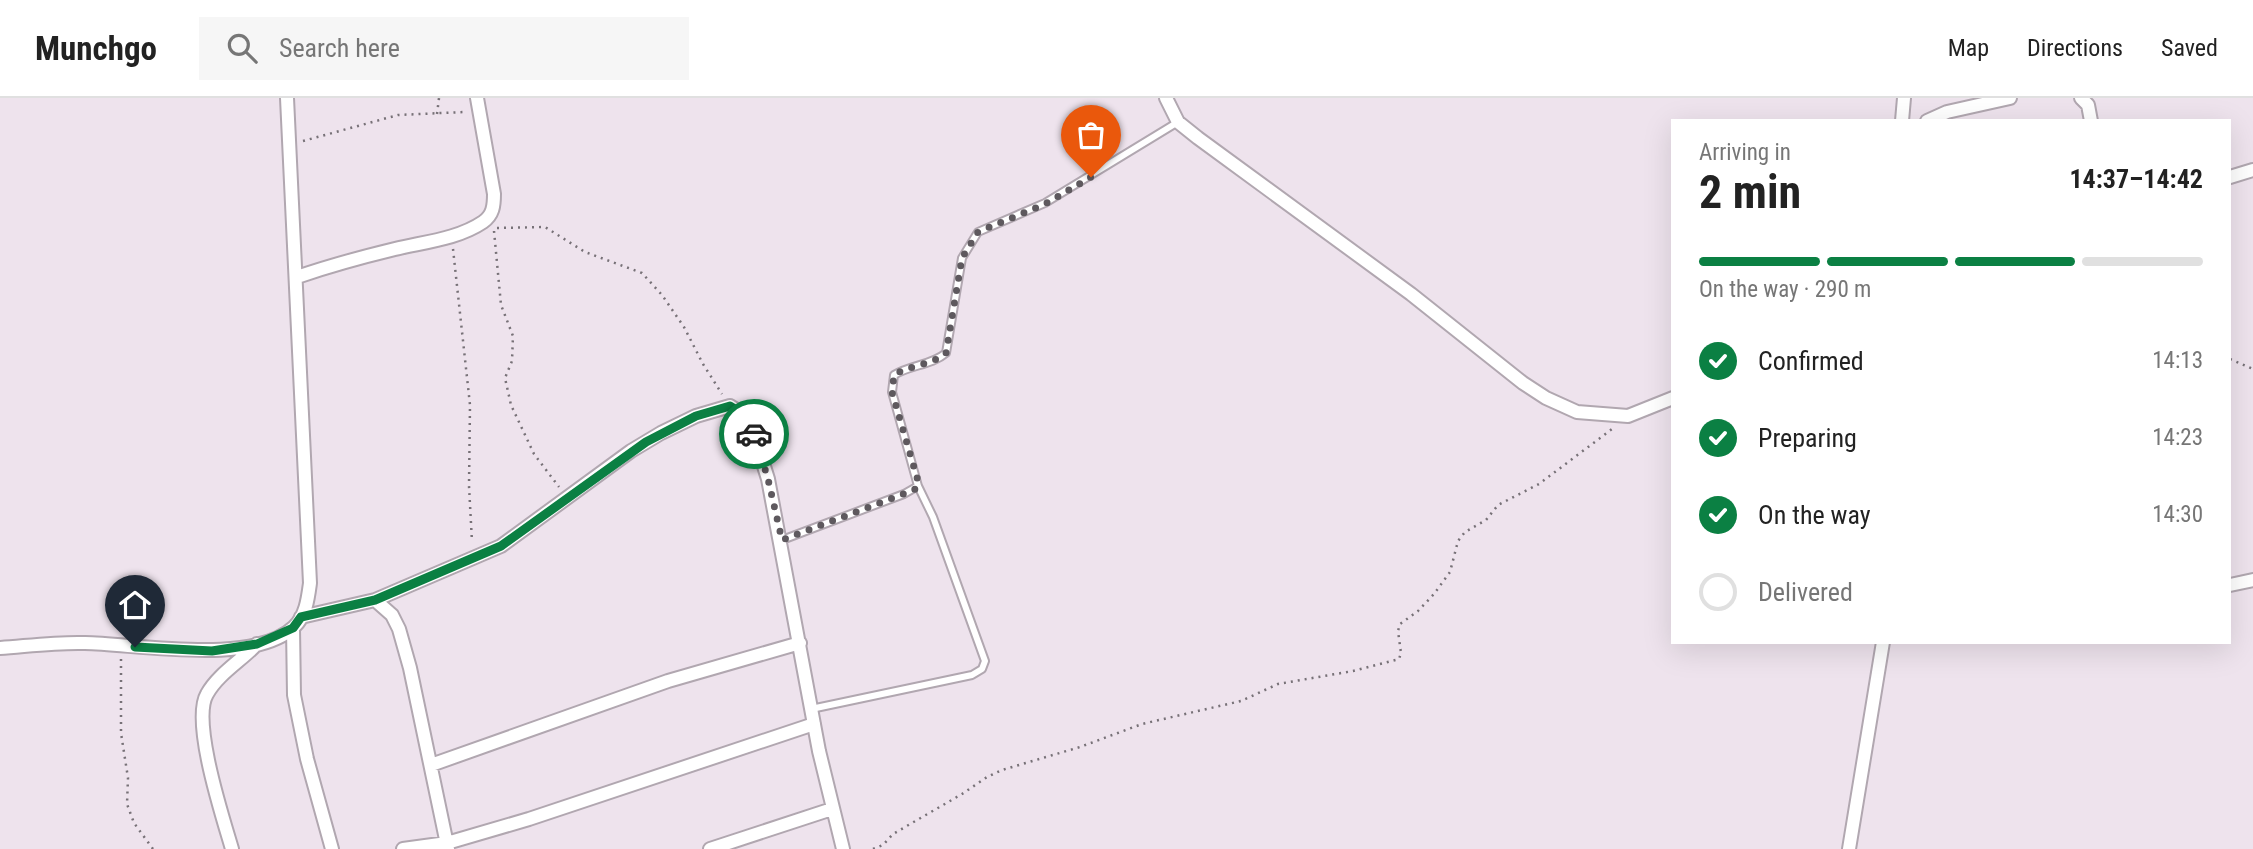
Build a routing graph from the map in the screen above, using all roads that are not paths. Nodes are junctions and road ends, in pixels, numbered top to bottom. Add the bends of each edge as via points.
1 (287, 98) edge
2 (1166, 98) edge
3 (1904, 98) edge
4 (2010, 98) edge
5 (2081, 98) edge
6 (478, 104) edge
7 (1902, 119) edge
8 (1931, 119) edge
9 (2091, 119) edge
10 (1178, 122) junction
11 (2253, 170) edge
12 (2231, 177) edge
13 (297, 277) junction
14 (1671, 399) edge
15 (918, 486) junction
16 (782, 540) junction
17 (2253, 580) edge
18 (2231, 585) edge
19 (375, 600) junction
20 (297, 622) junction
21 (800, 643) junction
22 (257, 644) junction
23 (1882, 646) edge
24 (0, 648) edge
25 (811, 709) junction
26 (814, 724) junction
27 (431, 765) junction
28 (832, 809) junction
29 (447, 846) edge
30 (232, 849) edge
31 (332, 849) edge
32 (403, 849) edge
33 (710, 849) edge
34 (843, 849) edge
35 (1849, 849) edge

1 - 13 street
2 - 10 street
3 - 7 street
4 - 8 street
5 - 9 street
6 - 13 street via 494,206 490,215 452,235
10 - 14 street via 1546,398 1577,412 1628,416
10 - 15 lane via 1045,204 978,232 968,245 946,353 905,368 891,383
11 - 12 street
13 - 20 street via 310,583
15 - 16 lane
15 - 25 lane via 985,660 982,669 972,675
16 - 19 street via 753,431 730,406 661,433 501,546
16 - 21 street
17 - 18 street
19 - 20 street
19 - 27 street via 392,615 399,629
20 - 22 street
20 - 31 street via 294,695
21 - 25 street
21 - 27 street via 668,681
22 - 24 street via 212,651 85,643
22 - 30 street via 204,701 202,723 212,777
23 - 35 street
25 - 26 street
26 - 28 street
26 - 29 street
27 - 29 street
28 - 33 street
28 - 34 street
29 - 32 street

